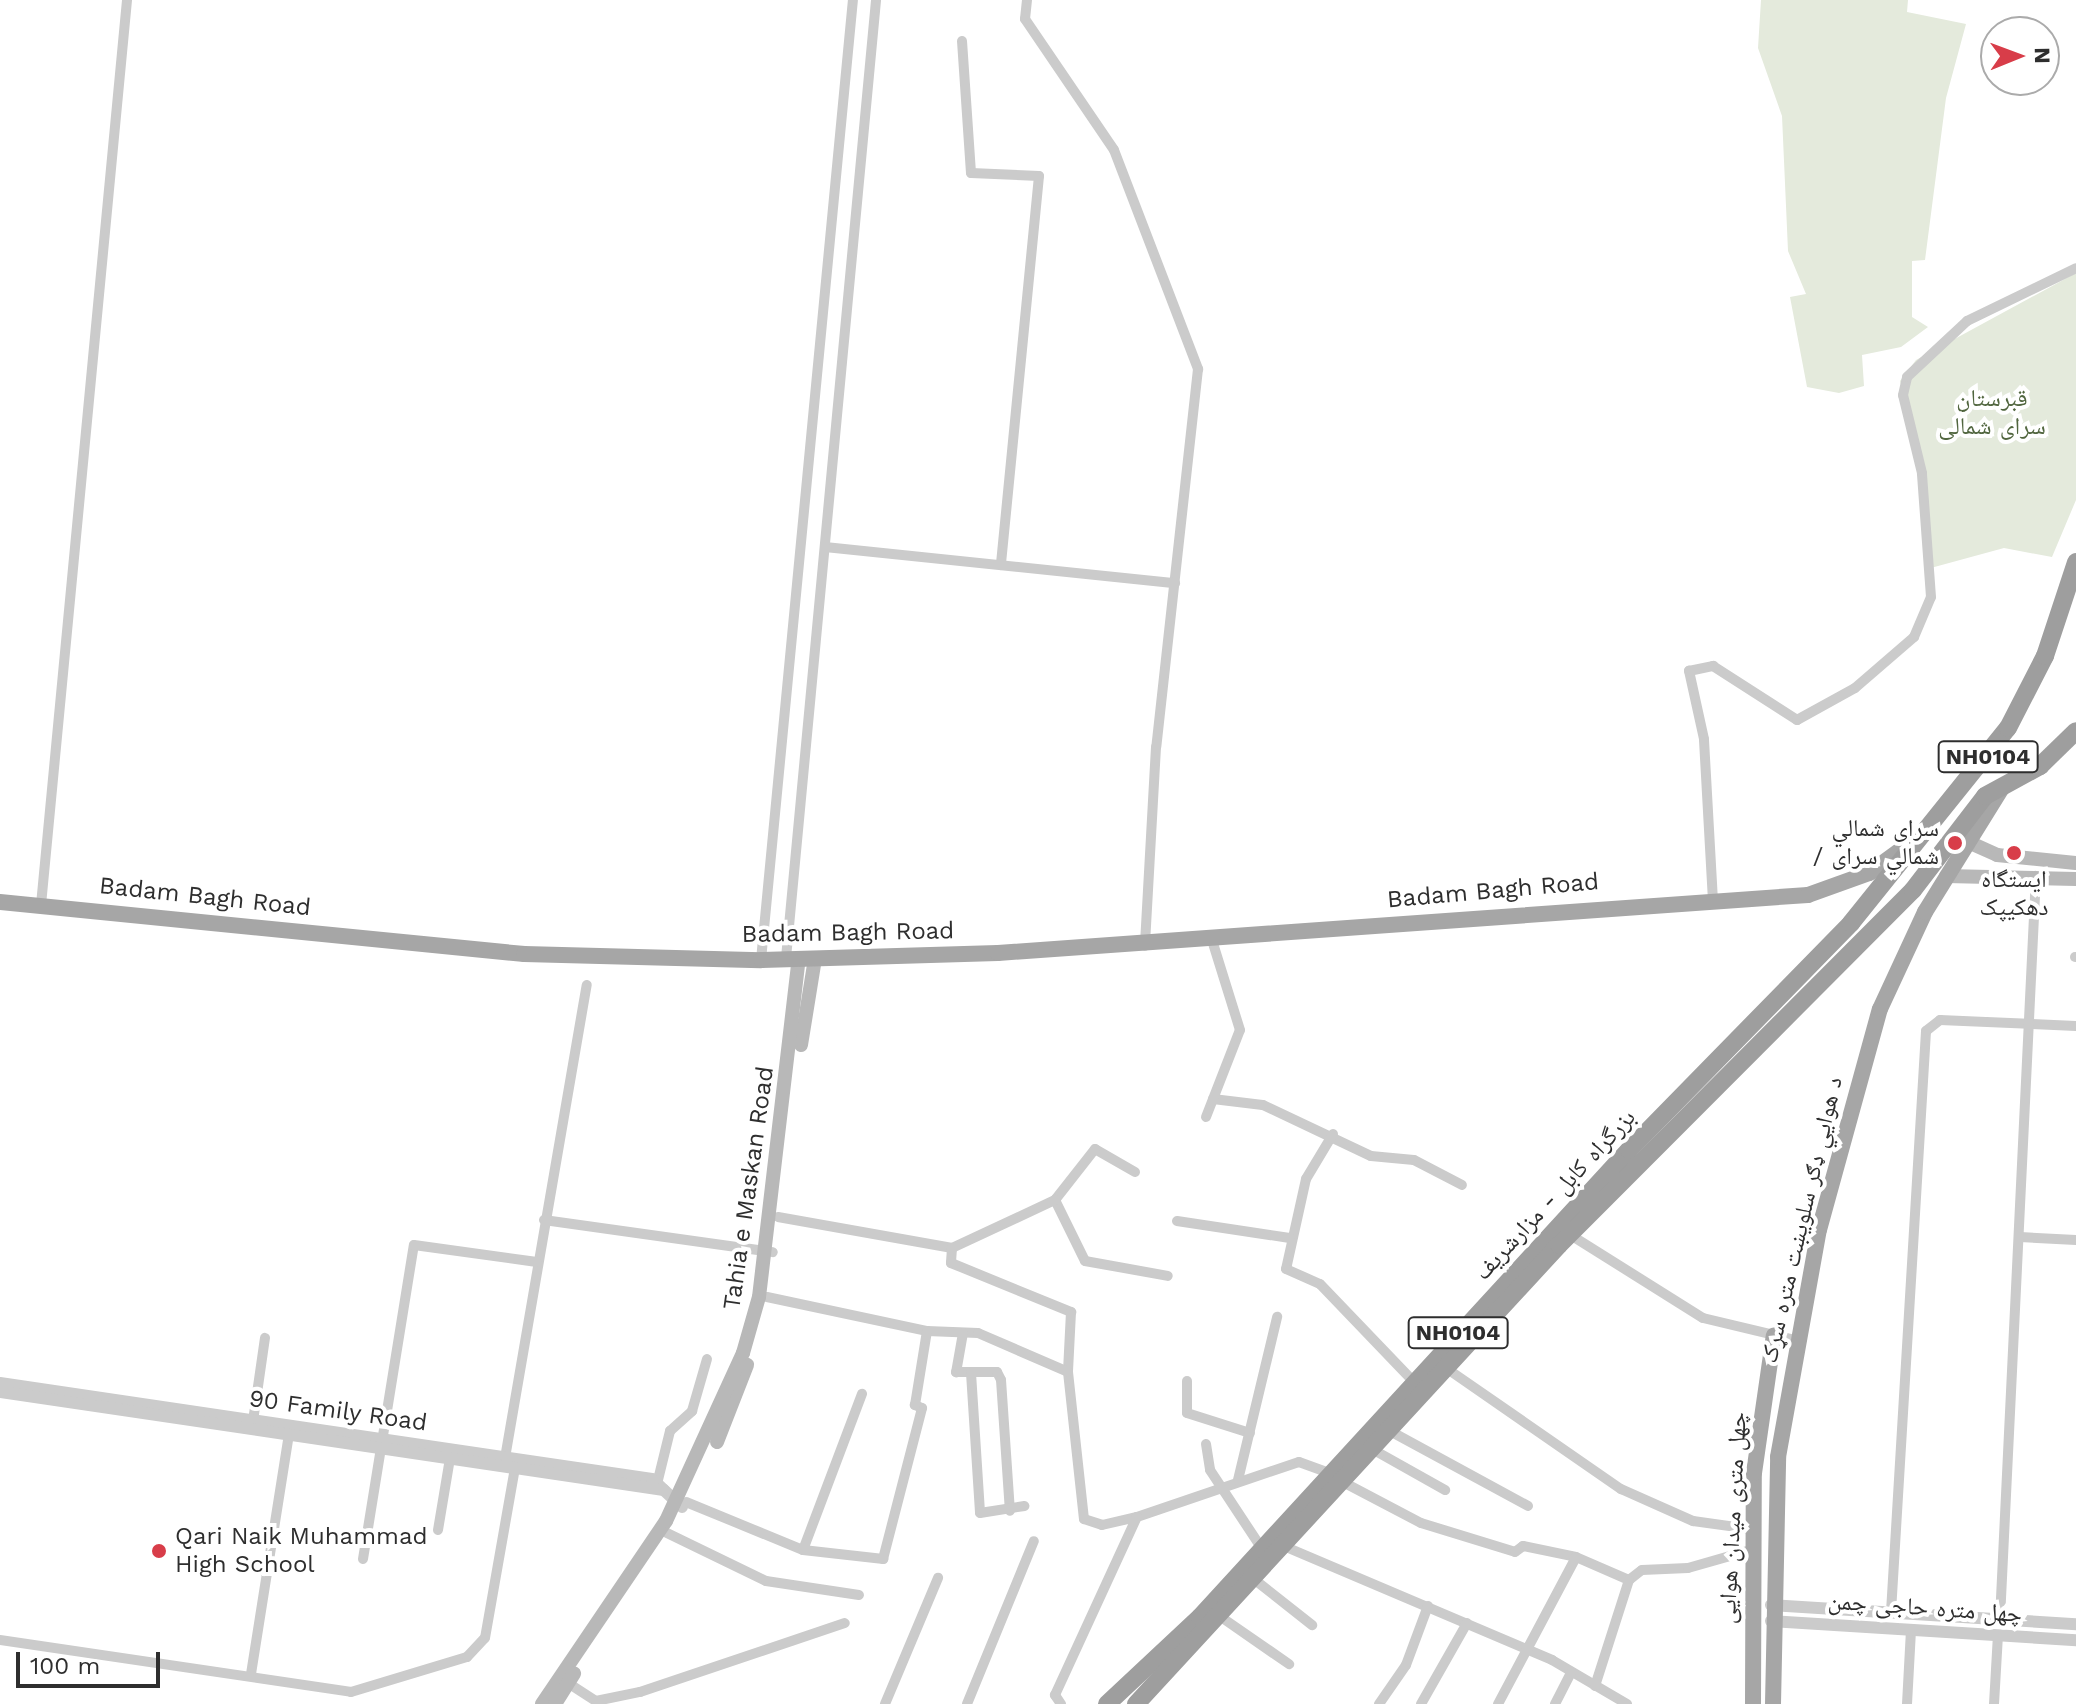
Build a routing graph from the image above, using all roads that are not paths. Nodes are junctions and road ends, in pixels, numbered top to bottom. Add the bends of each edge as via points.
1 (127, 0) edge
2 (853, 0) edge
3 (876, 0) edge
4 (1027, 0) edge
5 (962, 41) dead end
6 (2076, 268) edge
7 (825, 547) junction
8 (2076, 562) edge
9 (1001, 565) junction
10 (1175, 583) junction
11 (2076, 731) edge
12 (2006, 782) junction
13 (1921, 835) junction
14 (1966, 841) junction
15 (2076, 863) edge
16 (1946, 876) junction
17 (2036, 876) junction
18 (2076, 879) edge
19 (0, 902) edge
20 (1706, 902) junction
21 (41, 905) junction
22 (1212, 940) junction
23 (1145, 946) junction
24 (800, 959) junction
25 (761, 960) junction
26 (587, 985) dead end
27 (2033, 1026) junction
28 (2076, 1026) edge
29 (1213, 1099) junction
30 (1206, 1117) dead end
31 (1333, 1134) junction
32 (1135, 1172) dead end
33 (1462, 1185) dead end
34 (1055, 1200) junction
35 (778, 1217) junction
36 (544, 1220) junction
37 (1177, 1221) dead end
38 (1569, 1234) junction
39 (2020, 1237) junction
40 (1290, 1238) junction
41 (2076, 1240) edge
42 (952, 1248) junction
43 (769, 1252) junction
44 (537, 1262) junction
45 (1168, 1276) dead end
46 (767, 1297) junction
47 (1277, 1317) dead end
48 (927, 1331) junction
49 (963, 1333) junction
50 (1774, 1335) junction
51 (265, 1338) dead end
52 (1795, 1340) junction
53 (707, 1359) dead end
54 (1446, 1368) junction
55 (1068, 1372) junction
56 (971, 1373) junction
57 (1187, 1381) dead end
58 (1413, 1381) junction
59 (0, 1383) edge
60 (0, 1392) edge
61 (862, 1394) dead end
62 (253, 1421) junction
63 (289, 1430) junction
64 (1390, 1431) junction
65 (1250, 1433) junction
66 (1206, 1444) dead end
67 (382, 1445) junction
68 (1372, 1449) junction
69 (450, 1458) junction
70 (512, 1462) junction
71 (1336, 1477) junction
72 (1238, 1480) junction
73 (1221, 1490) junction
74 (1445, 1490) dead end
75 (671, 1495) junction
76 (1024, 1506) dead end
77 (1528, 1506) dead end
78 (1010, 1511) junction
79 (1137, 1517) junction
80 (1751, 1529) junction
81 (438, 1530) dead end
82 (667, 1533) junction
83 (1034, 1541) dead end
84 (1286, 1547) junction
85 (1262, 1549) junction
86 (803, 1550) junction
87 (1751, 1550) junction
88 (1576, 1557) junction
89 (363, 1559) dead end
90 (938, 1578) dead end
91 (1255, 1580) junction
92 (1629, 1580) junction
93 (859, 1595) dead end
94 (1428, 1606) junction
95 (1891, 1612) junction
96 (1771, 1613) junction
97 (1221, 1617) junction
98 (2000, 1619) junction
99 (845, 1623) dead end
100 (1467, 1623) junction
101 (2076, 1624) edge
102 (1312, 1625) dead end
103 (1911, 1629) junction
104 (1998, 1635) junction
105 (2076, 1640) edge
106 (1, 1643) edge
107 (1528, 1649) junction
108 (1289, 1664) dead end
109 (1571, 1672) junction
110 (251, 1674) junction
111 (568, 1683) junction
112 (1595, 1686) junction
113 (351, 1692) junction
114 (640, 1692) junction
115 (349, 1704) edge
116 (542, 1704) edge
117 (555, 1704) edge
118 (642, 1704) edge
119 (885, 1704) edge
120 (967, 1704) edge
121 (1061, 1704) edge
122 (1107, 1704) edge
123 (1136, 1704) edge
124 (1379, 1704) edge
125 (1421, 1704) edge
126 (1498, 1704) edge
127 (1555, 1704) edge
128 (1627, 1704) edge
129 (1753, 1704) edge
130 (1773, 1704) edge
131 (1907, 1704) edge
132 (1994, 1704) edge

1 - 21 street
2 - 25 street
3 - 7 street
4 - 10 street via 1025,19 1114,150 1198,369
5 - 9 street via 971,173 1039,176
6 - 20 street via 1967,321 1907,377 1903,395 1922,473 1931,597 1914,637 1855,688 1797,720 1713,666 1689,671 1704,739
7 - 9 street
7 - 24 street
8 - 13 highway, NH0104 via 2045,656 2008,728
9 - 10 street
10 - 23 street
11 - 12 highway, NH0104 via 2040,766
12 - 14 main road, د هوايي ډګر سلویښت متره سړک
12 - 38 highway, بزرگراه کابل - مزارشریف / NH0104 via 1965,816 1913,890 1824,983
13 - 20 main road, Badam Bagh Road via 1844,885 1808,895
13 - 58 highway, بزرگراه کابل - مزارشریف / NH0104 via 1813,967
14 - 15 main road via 1997,855
14 - 16 main road, د هوايي ډګر سلویښت متره سړک
16 - 17 main road
16 - 52 main road, د هوايي ډګر سلویښت متره سړک via 1880,1009
17 - 18 main road
17 - 27 street
19 - 21 main road, Badam Bagh Road
20 - 22 main road, Badam Bagh Road
21 - 25 main road, Badam Bagh Road via 524,954
22 - 23 main road, Badam Bagh Road
22 - 29 street via 1240,1030
23 - 24 main road, Badam Bagh Road
24 - 25 main road, Badam Bagh Road
24 - 35 main road, Tahia e Maskan Road
24 - 43 main road, Tahia e Maskan Road
26 - 36 street
27 - 28 street
27 - 39 street
27 - 95 street via 1940,1020 1926,1031
29 - 30 street
29 - 31 street via 1263,1105
31 - 33 street via 1371,1156 1414,1160
31 - 40 street via 1306,1179
32 - 34 street via 1095,1149
34 - 42 street
34 - 45 street via 1085,1261
35 - 42 street
35 - 43 main road, Tahia e Maskan Road
36 - 43 street
36 - 44 street
37 - 40 street
38 - 50 street via 1703,1318
38 - 54 highway, بزرگراه کابل - مزارشریف / NH0104
39 - 41 street
39 - 98 street
40 - 58 street via 1286,1269 1320,1284
42 - 55 street via 951,1263 1071,1312
43 - 46 main road, Tahia e Maskan Road
43 - 75 main road, Tahia e Maskan Road via 743,1353
44 - 67 street via 414,1245
44 - 70 street
46 - 48 street
46 - 75 main road, Tahia e Maskan Road via 738,1396
47 - 65 street
48 - 49 street
48 - 86 street via 915,1405 922,1408 883,1559
49 - 55 street via 1008,1344
49 - 56 street via 956,1372
50 - 52 street
50 - 80 main road, چهل متری میدان هوایی
51 - 62 street
52 - 96 main road, د هوايي ډګر سلویښت متره سړک via 1778,1457
53 - 75 street via 692,1411 670,1431
54 - 64 highway, بزرگراه کابل - مزارشریف / NH0104
54 - 80 street via 1621,1489 1693,1521
55 - 79 street via 1084,1519 1102,1525
56 - 78 street via 997,1372 1001,1380
56 - 78 street via 980,1513
57 - 65 street via 1187,1413
58 - 71 highway, بزرگراه کابل - مزارشریف / NH0104
59 - 62 street, 90 Family Road
60 - 63 street, 90 Family Road
61 - 86 street
62 - 63 street, 90 Family Road
63 - 67 street, 90 Family Road
63 - 110 street
64 - 68 highway, بزرگراه کابل - مزارشریف / NH0104
64 - 77 street
65 - 72 street
66 - 73 street
67 - 69 street, 90 Family Road
67 - 70 street, 90 Family Road
67 - 89 street
68 - 71 highway, بزرگراه کابل - مزارشریف / NH0104
68 - 74 street
69 - 70 street, 90 Family Road
69 - 81 street
70 - 75 street, 90 Family Road
70 - 113 street via 479,1650
71 - 72 street via 1299,1462
71 - 84 highway, بزرگراه کابل - مزارشریف / NH0104
71 - 85 highway, بزرگراه کابل - مزارشریف / NH0104
71 - 88 street via 1421,1523 1515,1552 1523,1546
72 - 73 street
73 - 79 street
73 - 85 street
75 - 82 main road, Tahia e Maskan Road
75 - 86 street
75 - 116 main road, Tahia e Maskan Road
76 - 78 street
79 - 121 street via 1055,1695
80 - 87 main road, چهل متری میدان هوایی
82 - 93 street via 766,1581
82 - 111 main road, Tahia e Maskan Road
83 - 120 street
84 - 91 highway, بزرگراه کابل - مزارشریف / NH0104
84 - 94 street
85 - 122 highway, بزرگراه کابل - مزارشریف / NH0104
87 - 92 street via 1688,1568 1642,1570
87 - 129 main road, چهل متری میدان هوایی
88 - 92 street
88 - 107 street
90 - 119 street
91 - 97 highway, بزرگراه کابل - مزارشریف / NH0104
91 - 102 street
92 - 112 street
94 - 100 street
94 - 124 street via 1406,1665
95 - 96 street, چهل متره حاجی چمن
95 - 98 street, چهل متره حاجی چمن
96 - 103 street, چهل متره حاجی چمن
96 - 130 main road, د هوايي ډګر سلویښت متره سړک
97 - 108 street
97 - 123 highway, بزرگراه کابل - مزارشریف / NH0104
98 - 101 street, چهل متره حاجی چمن
99 - 114 street
100 - 107 street
100 - 125 street
103 - 104 street, چهل متره حاجی چمن
103 - 131 street
104 - 105 street, چهل متره حاجی چمن
104 - 132 street
106 - 110 street
107 - 109 street
107 - 126 street
109 - 112 street
109 - 127 street
110 - 113 street
111 - 114 street via 596,1701
111 - 117 main road, Tahia e Maskan Road
112 - 128 street
113 - 115 street
114 - 118 street

